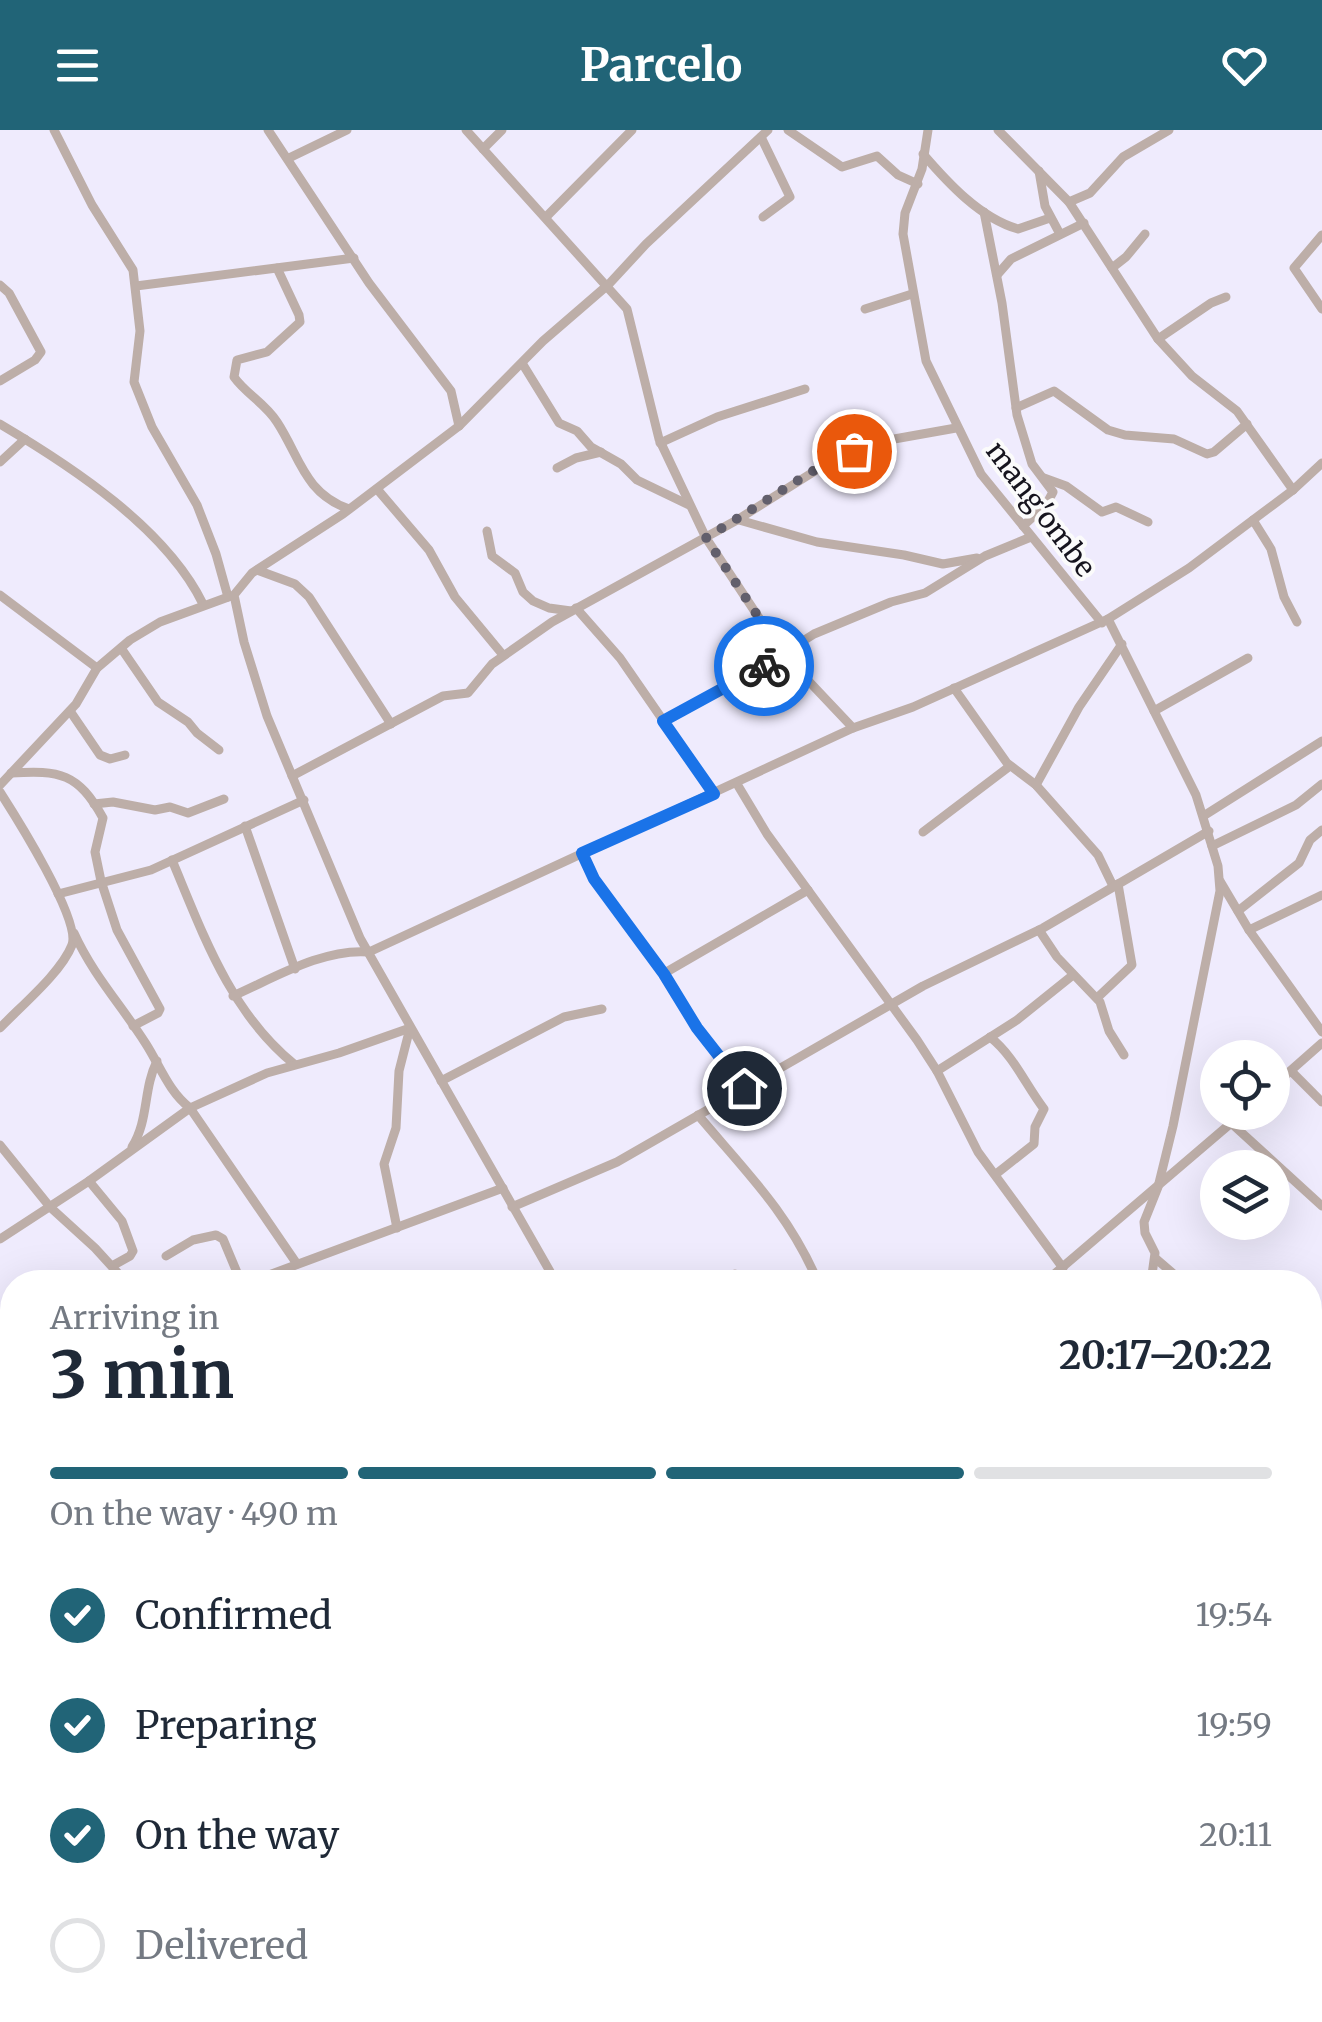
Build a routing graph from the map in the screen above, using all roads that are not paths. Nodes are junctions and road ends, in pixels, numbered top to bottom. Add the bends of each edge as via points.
1 (54, 130) edge
2 (268, 130) edge
3 (347, 130) edge
4 (466, 130) edge
5 (502, 130) edge
6 (632, 130) edge
7 (788, 130) edge
8 (928, 130) edge
9 (998, 130) edge
10 (1169, 130) edge
11 (765, 133) edge
12 (484, 149) junction
13 (923, 154) junction
14 (288, 158) junction
15 (1038, 171) junction
16 (918, 184) junction
17 (1069, 202) junction
18 (984, 212) junction
19 (546, 216) junction
20 (763, 217) dead end
21 (1050, 218) junction
22 (1084, 223) junction
23 (1060, 234) junction
24 (1145, 234) dead end
25 (1322, 235) edge
26 (354, 258) junction
27 (276, 268) junction
28 (1112, 268) junction
29 (997, 275) junction
30 (608, 284) junction
31 (0, 285) edge
32 (136, 286) junction
33 (912, 294) junction
34 (1226, 297) dead end
35 (865, 308) dead end
36 (1322, 309) edge
37 (1158, 339) junction
38 (522, 363) junction
39 (0, 381) edge
40 (805, 388) dead end
41 (1016, 408) junction
42 (0, 424) edge
43 (1246, 424) junction
44 (459, 426) junction
45 (956, 428) junction
46 (25, 439) junction
47 (660, 442) junction
48 (601, 452) junction
49 (0, 462) edge
50 (1322, 463) edge
51 (557, 468) dead end
52 (1042, 478) junction
53 (377, 489) junction
54 (1293, 490) junction
55 (690, 505) junction
56 (350, 509) junction
57 (737, 520) junction
58 (1254, 520) junction
59 (1148, 522) dead end
60 (1023, 526) junction
61 (487, 531) dead end
62 (1031, 537) junction
63 (706, 538) junction
64 (985, 556) junction
65 (257, 570) junction
66 (0, 595) edge
67 (231, 596) junction
68 (203, 604) junction
69 (574, 610) junction
70 (1105, 621) junction
71 (1297, 622) dead end
72 (1122, 644) junction
73 (121, 648) junction
74 (504, 654) junction
75 (783, 654) junction
76 (1248, 658) dead end
77 (98, 668) junction
78 (954, 688) junction
79 (70, 710) junction
80 (1154, 711) junction
81 (663, 721) junction
82 (391, 724) junction
83 (853, 728) junction
84 (1322, 741) edge
85 (218, 750) dead end
86 (125, 755) dead end
87 (1010, 766) junction
88 (292, 776) junction
89 (3, 781) edge
90 (737, 784) junction
91 (1322, 784) edge
92 (1036, 785) junction
93 (714, 794) junction
94 (224, 799) dead end
95 (304, 800) junction
96 (94, 804) junction
97 (1204, 815) junction
98 (245, 826) junction
99 (1322, 830) edge
100 (1209, 831) junction
101 (923, 832) dead end
102 (1212, 846) junction
103 (582, 853) junction
104 (172, 860) junction
105 (1219, 878) junction
106 (102, 881) junction
107 (1116, 885) junction
108 (808, 890) junction
109 (58, 894) junction
110 (1322, 895) edge
111 (1238, 911) junction
112 (1039, 930) junction
113 (1249, 930) junction
114 (74, 934) junction
115 (369, 952) junction
116 (295, 969) junction
117 (664, 974) junction
118 (1073, 975) junction
119 (233, 996) junction
120 (1097, 998) junction
121 (892, 1005) junction
122 (602, 1009) dead end
123 (133, 1026) junction
124 (0, 1028) edge
125 (410, 1028) junction
126 (1322, 1032) edge
127 (990, 1037) junction
128 (1322, 1043) edge
129 (1124, 1055) dead end
130 (156, 1061) junction
131 (294, 1064) junction
132 (937, 1070) junction
133 (1290, 1071) joint
134 (441, 1080) junction
135 (744, 1088) junction
136 (1322, 1102) edge
137 (190, 1108) junction
138 (698, 1115) junction
139 (1223, 1130) edge
140 (1239, 1130) edge
141 (0, 1145) edge
142 (128, 1153) junction
143 (996, 1174) junction
144 (90, 1180) junction
145 (1158, 1187) junction
146 (503, 1188) junction
147 (50, 1206) junction
148 (1322, 1206) edge
149 (512, 1208) junction
150 (397, 1228) junction
151 (0, 1239) edge
152 (166, 1256) dead end
153 (1155, 1258) junction
154 (298, 1264) junction
155 (112, 1266) junction
156 (1063, 1268) junction
157 (116, 1270) edge
158 (236, 1270) edge
159 (282, 1270) edge
160 (549, 1270) edge
161 (813, 1270) edge
162 (1060, 1270) edge
163 (1153, 1270) edge
164 (1169, 1270) edge

1 - 32 street
2 - 14 street
3 - 14 street
4 - 12 street
5 - 12 street
6 - 19 street
7 - 16 street via 842,168 877,156
8 - 13 street, mang'ombe
9 - 15 street
10 - 17 street
11 - 20 street via 790,197
11 - 30 street
12 - 19 street
13 - 16 street, mang'ombe
13 - 18 street
14 - 26 street
15 - 17 street
15 - 21 street
16 - 33 street, mang'ombe via 903,224
17 - 22 street
18 - 21 street via 1018,229
18 - 29 street
19 - 30 street
21 - 23 street
22 - 23 street
22 - 28 street
23 - 29 street via 1011,259
24 - 28 street
25 - 36 street via 1294,268
26 - 27 street
26 - 44 street via 451,391
27 - 32 street
27 - 56 street via 300,322 268,352 237,360 234,376 277,422 322,494
28 - 37 street
29 - 41 street
30 - 38 street
30 - 47 street via 633,321
31 - 39 street via 40,352
32 - 67 street via 134,382 198,505
33 - 35 street
33 - 45 street, mang'ombe via 920,344
34 - 37 street
37 - 43 street
38 - 44 street
38 - 48 street via 558,421
40 - 47 street
41 - 43 street via 1054,391 1108,430 1174,439 1210,454
41 - 52 street
42 - 46 street
43 - 54 street
44 - 53 street
45 - 57 street via 883,441 834,459
45 - 60 street, mang'ombe via 981,474
46 - 49 street
46 - 68 street via 145,529 188,575
47 - 55 street
48 - 51 street
48 - 55 street via 637,480
50 - 54 street
52 - 59 street via 1102,512 1116,507
52 - 60 street via 1051,498
53 - 56 street
53 - 74 street
54 - 58 street
55 - 63 street
56 - 65 street
57 - 63 street
57 - 64 street via 943,564
58 - 70 street
58 - 71 street
60 - 62 street, mang'ombe
61 - 69 street via 492,556 514,572 525,595 539,605
62 - 64 street
62 - 70 street, mang'ombe
63 - 69 street
63 - 75 street
64 - 75 street via 930,591 848,619
65 - 67 street
65 - 82 street via 309,596
66 - 77 street
67 - 68 street
67 - 88 street
68 - 73 street
69 - 74 street
69 - 81 street via 620,658
70 - 72 street, mang'ombe
70 - 78 street
72 - 80 street, mang'ombe
72 - 92 street
73 - 77 street
73 - 85 street via 158,702
74 - 82 street via 468,693 444,696
75 - 81 street
75 - 83 street
76 - 80 street
77 - 79 street
78 - 83 street
78 - 87 street
79 - 86 street via 100,755
79 - 89 street
80 - 97 street, mang'ombe
81 - 93 street
82 - 88 street
83 - 90 street
84 - 97 street
87 - 92 street
87 - 101 street
88 - 95 street
89 - 96 street via 45,771 64,774
89 - 109 street
90 - 93 street
90 - 108 street
91 - 102 street via 1296,805
92 - 107 street
93 - 103 street
94 - 96 street via 188,813 170,806
95 - 98 street
95 - 115 street
96 - 106 street via 103,818 95,852
97 - 100 street, mang'ombe
98 - 104 street
98 - 116 street
99 - 111 street via 1299,864
100 - 102 street, mang'ombe
100 - 107 street
102 - 105 street, mang'ombe
103 - 115 street
103 - 117 street
104 - 106 street
104 - 119 street
105 - 111 street
105 - 145 street via 1212,943
106 - 109 street
106 - 123 street via 116,930 160,1009
107 - 112 street
107 - 120 street via 1132,965
108 - 117 street
108 - 121 street
109 - 114 street
110 - 113 street
111 - 113 street
112 - 118 street
112 - 121 street
113 - 126 street
114 - 123 street
114 - 124 street via 59,965
115 - 116 street via 348,951
115 - 125 street
116 - 119 street
117 - 135 street
118 - 120 street
118 - 127 street
119 - 131 street
120 - 129 street
121 - 132 street
121 - 135 street
122 - 134 street via 564,1017
123 - 130 street
125 - 131 street
125 - 134 street
125 - 150 street via 384,1166
127 - 132 street
127 - 143 street via 1010,1054 1044,1109 1034,1144
128 - 133 street
130 - 137 street
130 - 142 street via 142,1130
131 - 137 street
132 - 143 street
133 - 136 street
134 - 146 street
135 - 138 street
137 - 142 street
137 - 154 street
138 - 149 street via 598,1172
138 - 161 street via 760,1184
139 - 145 street
140 - 148 street
141 - 147 street
142 - 144 street
143 - 156 street
144 - 147 street
144 - 155 street via 122,1222 132,1251
145 - 153 street via 1144,1227
145 - 156 street
146 - 149 street
146 - 150 street
147 - 151 street
147 - 155 street
149 - 160 street
150 - 154 street
152 - 158 street via 216,1235
153 - 163 street
153 - 164 street
154 - 159 street
155 - 157 street
156 - 162 street

